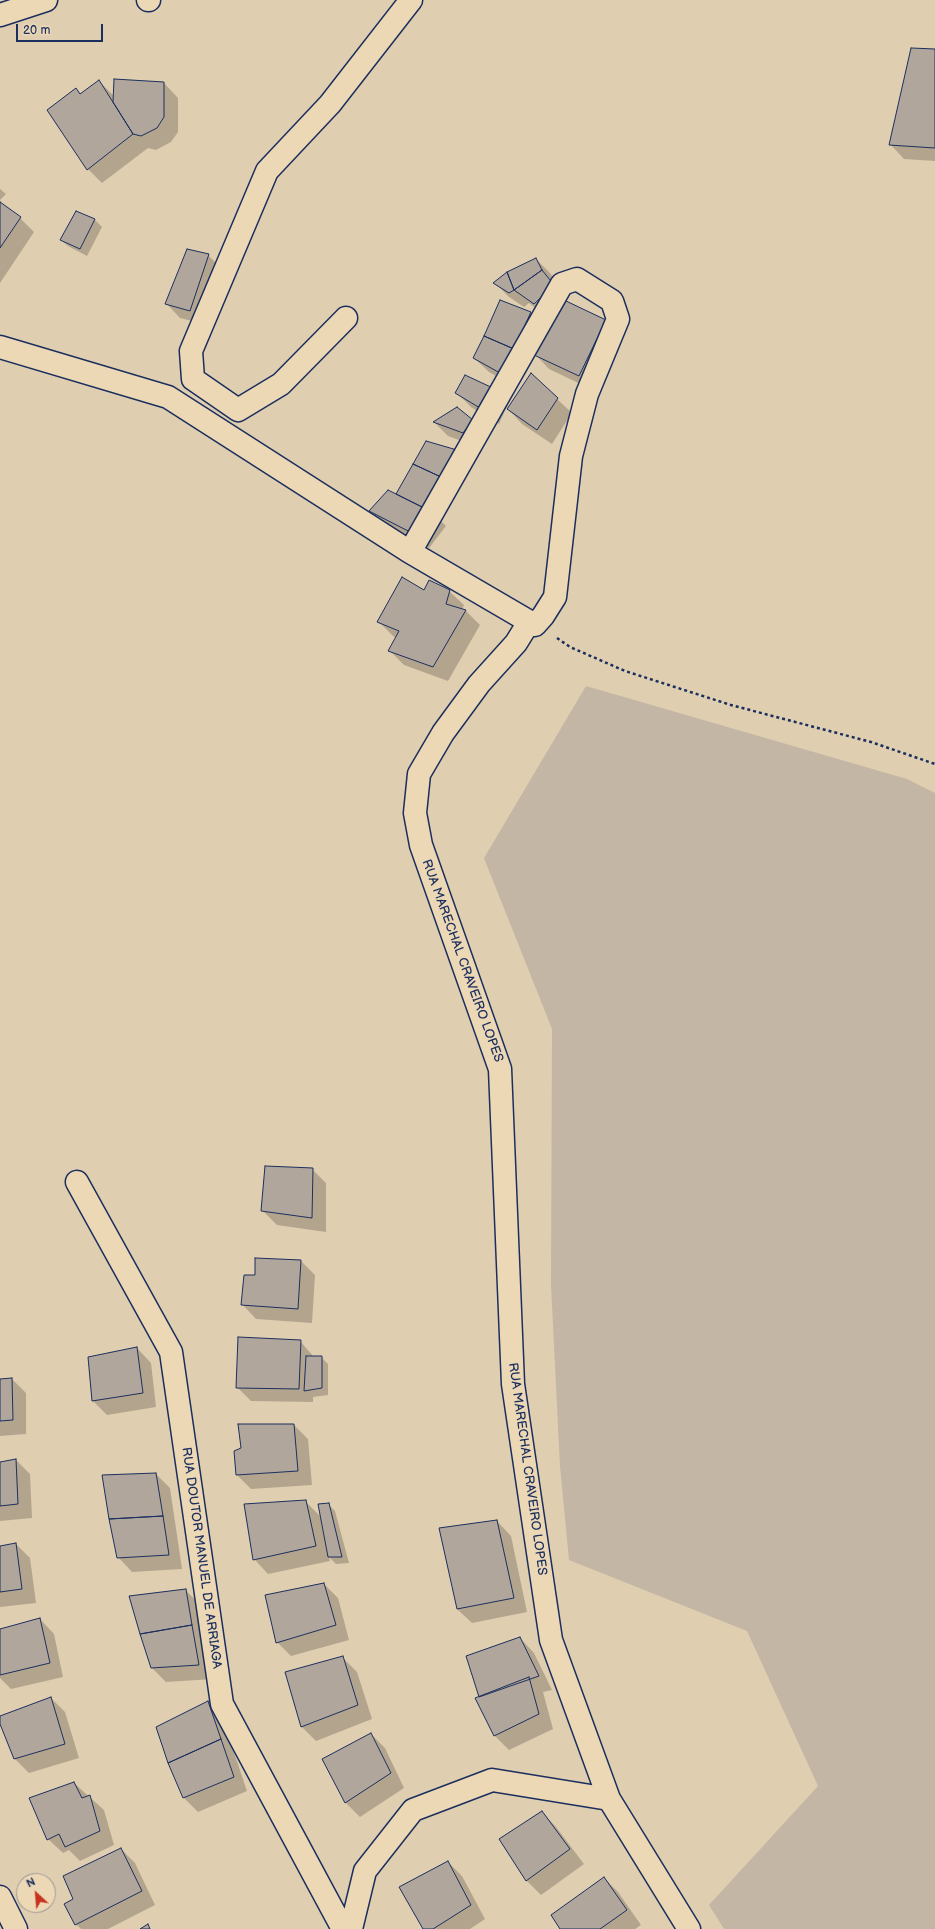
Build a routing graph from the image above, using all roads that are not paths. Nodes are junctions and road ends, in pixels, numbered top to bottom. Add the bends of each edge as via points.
1 (46, 0) edge
2 (411, 0) edge
3 (0, 15) edge
4 (346, 318) dead end
5 (0, 347) edge
6 (410, 552) junction
7 (532, 623) junction
8 (77, 1182) dead end
9 (609, 1799) junction
10 (0, 1897) edge
11 (16, 1929) edge
12 (342, 1929) edge
13 (352, 1929) edge
14 (689, 1929) edge

1 - 3 street
2 - 4 street via 330,104 267,171 192,351 192,380 238,410 281,384
5 - 6 street via 168,398
6 - 7 street
6 - 7 street, RUA MARECHAL CRAVEIRO LOPES via 562,284 577,279 612,301 618,318 587,394 571,456 555,597 543,616
7 - 9 street, RUA MARECHAL CRAVEIRO LOPES via 479,684 443,733 419,774 415,813 421,845 500,1069 513,1384 550,1640
8 - 12 street, RUA DOUTOR MANUEL DE ARRIAGA via 171,1352 222,1704
9 - 13 street via 492,1780 413,1810 364,1871
9 - 14 street, RUA MARECHAL CRAVEIRO LOPES
10 - 11 street

